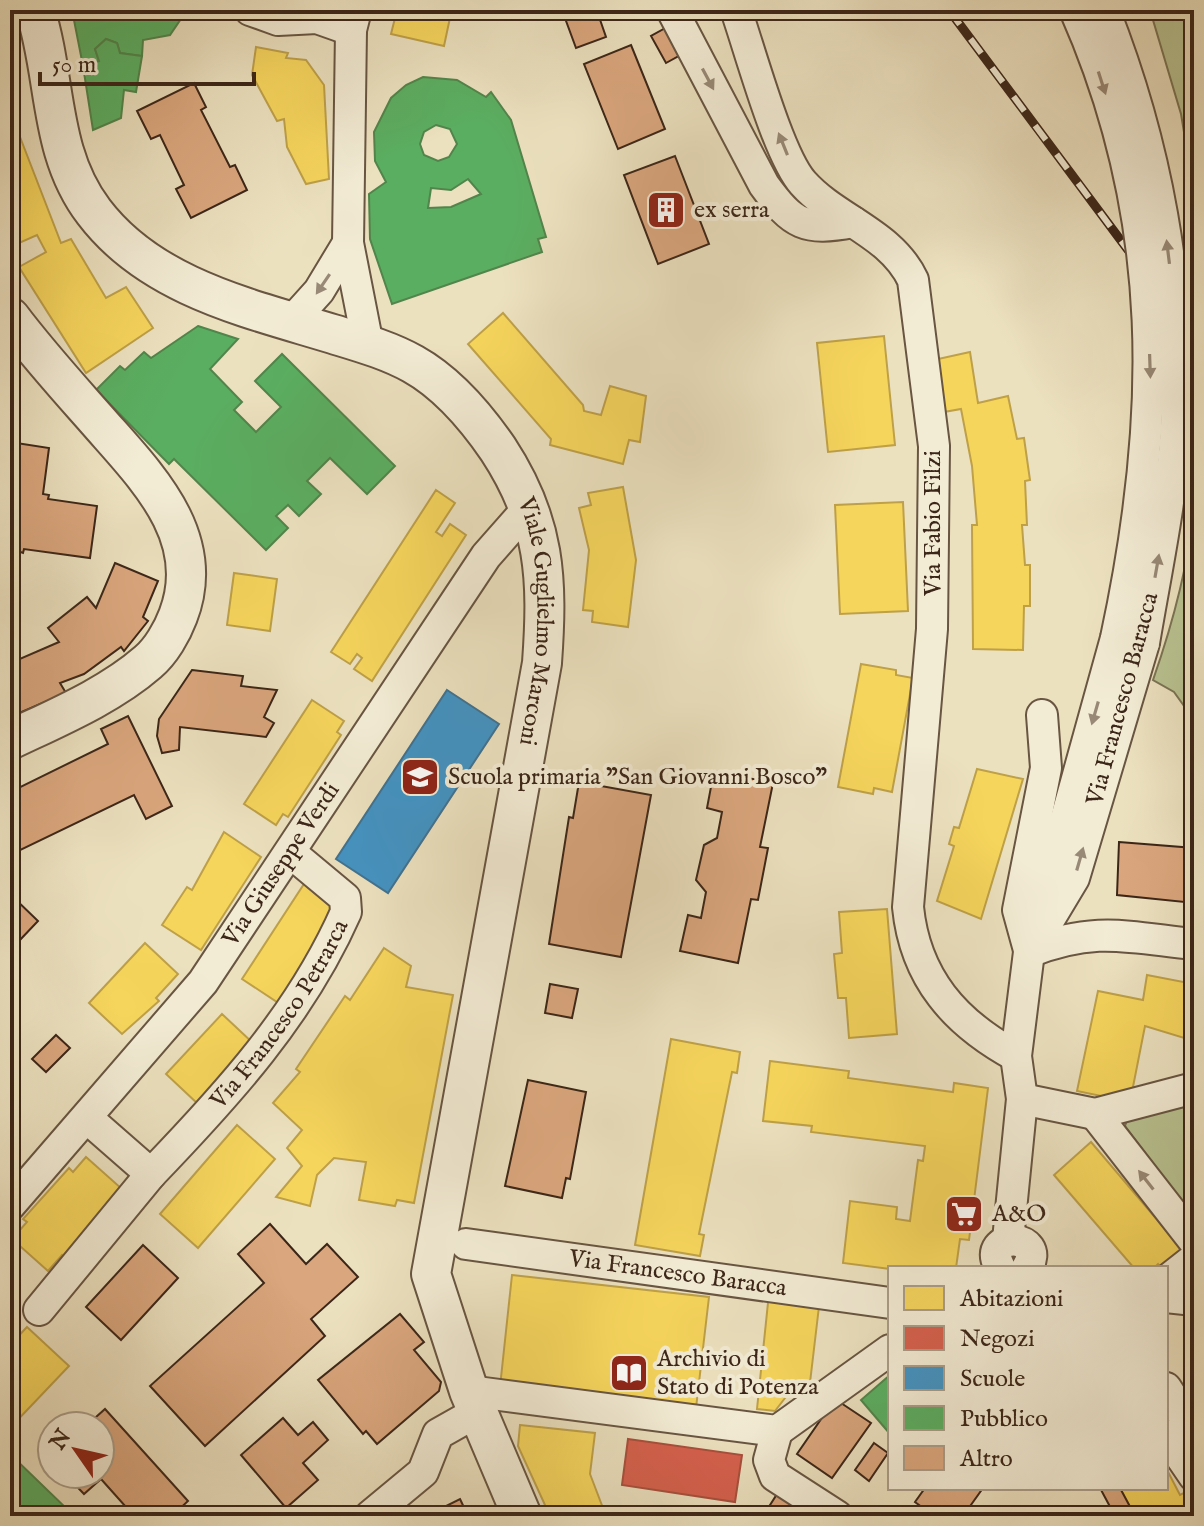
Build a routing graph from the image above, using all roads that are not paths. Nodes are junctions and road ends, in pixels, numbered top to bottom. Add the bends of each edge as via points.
1 (35, 10) edge
2 (250, 10) edge
3 (672, 10) edge
4 (736, 10) edge
5 (1075, 10) edge
6 (1104, 10) edge
7 (354, 20) edge
8 (853, 222) junction
9 (348, 243) junction
10 (10, 317) edge
11 (292, 321) junction
12 (368, 345) junction
13 (530, 506) junction
14 (1130, 640) junction
15 (1042, 715) dead end
16 (13, 741) edge
17 (291, 853) junction
18 (1194, 944) edge
19 (1029, 952) junction
20 (1016, 1056) junction
21 (1194, 1088) edge
22 (1022, 1099) junction
23 (1095, 1114) junction
24 (87, 1118) junction
25 (151, 1174) junction
26 (10, 1205) edge
27 (1194, 1241) edge
28 (466, 1244) dead end
29 (1194, 1259) edge
30 (1006, 1262) edge
31 (1168, 1279) edge
32 (1168, 1297) edge
33 (1194, 1300) edge
34 (888, 1303) edge
35 (39, 1310) dead end
36 (888, 1351) edge
37 (1168, 1391) edge
38 (473, 1402) junction
39 (777, 1431) junction
40 (1194, 1431) edge
41 (1168, 1438) edge
42 (1194, 1476) edge
43 (370, 1516) edge
44 (522, 1516) edge
45 (837, 1516) edge

1 - 11 street, Viale Guglielmo Marconi via 55,124 75,182 94,211 118,239 162,271 209,296
2 - 7 street via 278,20
3 -> 8 street via 779,206 812,227
8 -> 4 street, Via Fabio Filzi via 800,180 782,145
5 -> 14 street, Via Francesco Baracca, bridge via 1126,160 1147,293 1151,391
14 -> 6 street, Via Francesco Baracca, bridge via 1167,512 1176,428 1175,315 1154,170
7 - 9 street
8 - 20 street, Via Fabio Filzi via 892,250 913,280 934,446 932,629 908,907 911,934 919,963 936,990 988,1041
9 -> 11 street via 319,291
9 - 12 street
10 - 16 street via 155,487 182,537 187,565 186,597 174,627 151,659 123,682
11 - 12 street, Viale Guglielmo Marconi
12 - 13 street, Viale Guglielmo Marconi via 413,364 445,388 482,425
13 - 17 street, Via Giuseppe Verdi via 486,556
13 - 38 street, Viale Guglielmo Marconi via 547,584 542,663 431,1274
14 - 19 street, Via Francesco Baracca
15 - 19 street via 1046,768 1018,910
17 - 24 street, Via Giuseppe Verdi via 203,982
17 - 25 street, Via Francesco Petrarca via 345,898 343,919 280,1030
18 - 19 street via 1095,933 1066,937
19 - 20 street, Via Francesco Baracca
20 - 22 street, Via Francesco Baracca
21 - 23 street
22 - 23 street
22 - 30 street, Via Francesco Baracca
27 -> 23 street
24 - 25 street
24 - 26 street, Via Giuseppe Verdi
25 - 35 street
28 - 34 street, Via Francesco Baracca
29 - 31 street
32 - 33 street
36 - 39 street
37 - 40 street
38 - 39 street
38 - 43 street via 438,1434 423,1472
38 - 44 street, Viale Guglielmo Marconi
39 - 45 street via 769,1460 775,1476
41 - 42 street

